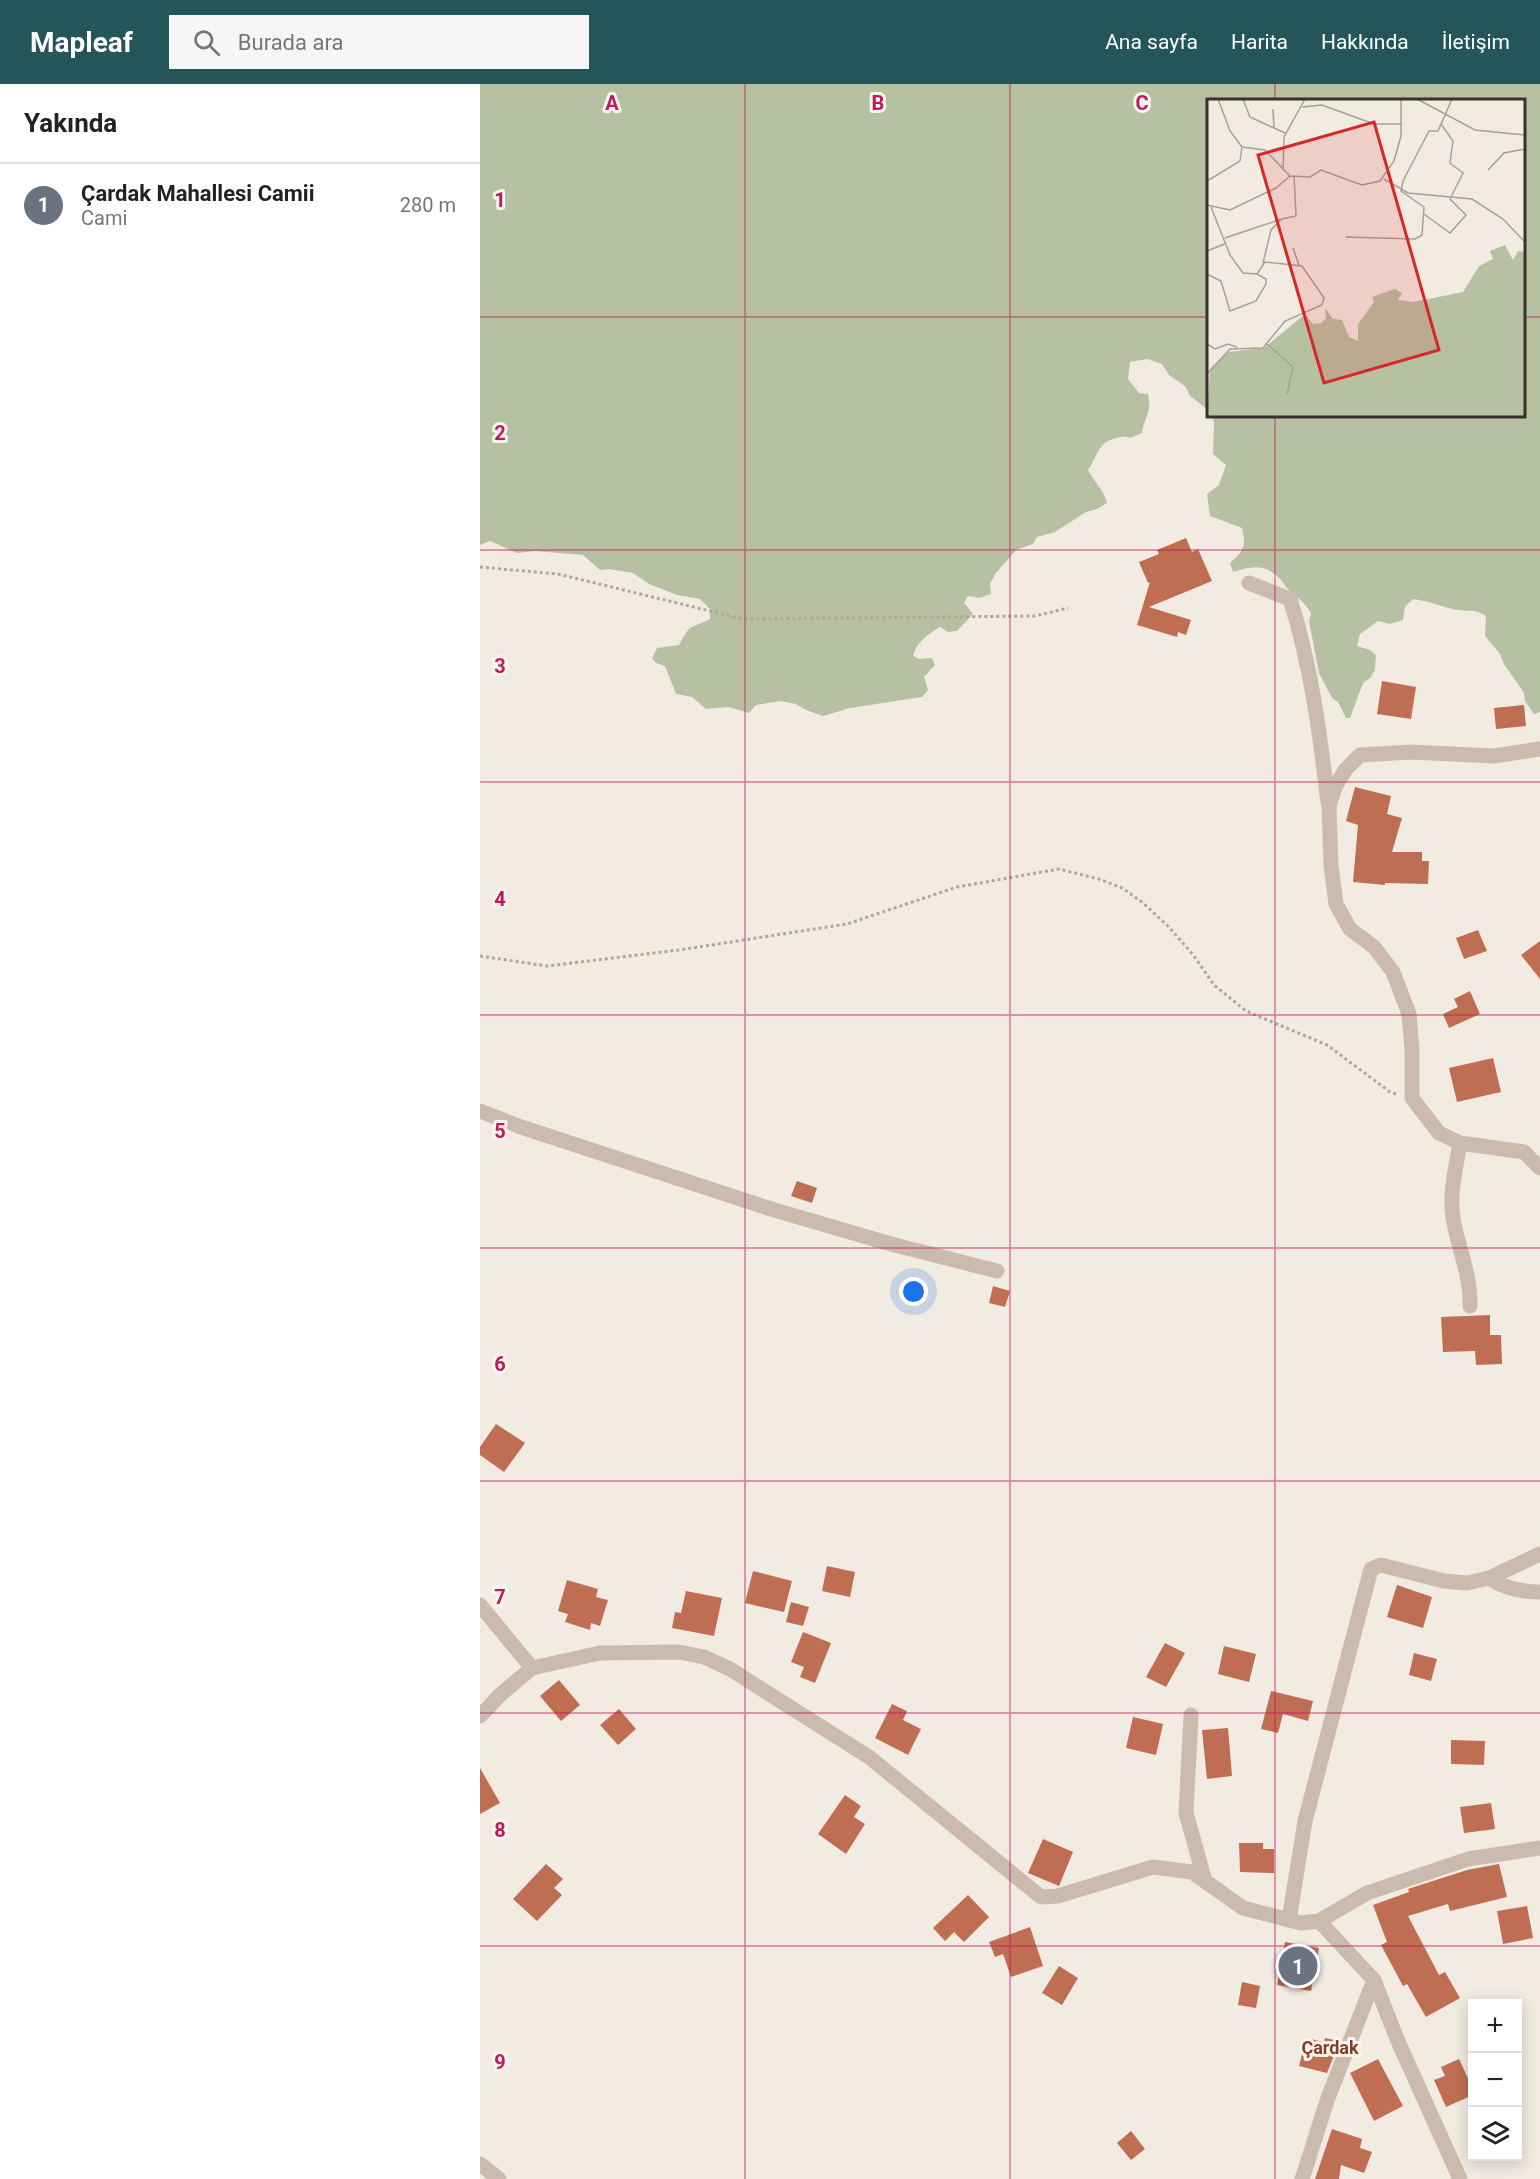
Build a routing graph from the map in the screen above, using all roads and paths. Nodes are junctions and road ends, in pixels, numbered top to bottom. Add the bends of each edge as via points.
1 (480, 567) edge
2 (1249, 583) dead end
3 (1068, 608) dead end
4 (1540, 749) edge
5 (1329, 806) junction
6 (480, 956) edge
7 (1412, 1098) junction
8 (480, 1111) edge
9 (1460, 1143) junction
10 (1540, 1168) edge
11 (997, 1271) dead end
12 (1470, 1306) dead end
13 (1540, 1554) edge
14 (1489, 1578) junction
15 (1540, 1592) edge
16 (480, 1605) edge
17 (532, 1668) junction
18 (1191, 1715) dead end
19 (480, 1716) edge
20 (1540, 1848) edge
21 (1204, 1881) junction
22 (1289, 1920) junction
23 (1319, 1922) junction
24 (1374, 1980) junction
25 (480, 2164) edge
26 (500, 2179) edge
27 (1302, 2179) edge
28 (1460, 2179) edge

1 - 3 path via 558,574 743,619 1035,616
2 - 5 street via 1290,599 1317,718
4 - 5 street via 1494,756 1410,752 1360,755 1336,785
5 - 7 street via 1336,904 1350,929 1374,946 1393,972 1409,1014
6 - 7 path via 547,966 690,949 847,924 957,887 1059,869 1100,879 1129,893 1169,927 1214,985 1246,1011 1327,1045 1390,1092
7 - 9 street via 1439,1133
8 - 11 street via 771,1209
9 - 10 street via 1524,1152
9 - 12 street via 1454,1175 1453,1218 1467,1272
13 - 14 street
14 - 15 street via 1499,1585
14 - 22 street via 1467,1583 1382,1565 1371,1569 1305,1821
16 - 17 street
17 - 19 street
17 - 21 street via 600,1653 668,1652 704,1657 868,1757 1041,1897 1058,1896 1153,1867 1192,1872
18 - 21 street via 1186,1813
20 - 23 street via 1468,1859 1367,1893
21 - 22 street via 1243,1908
22 - 23 street
23 - 24 street
24 - 27 street via 1328,2098
24 - 28 street
25 - 26 street

